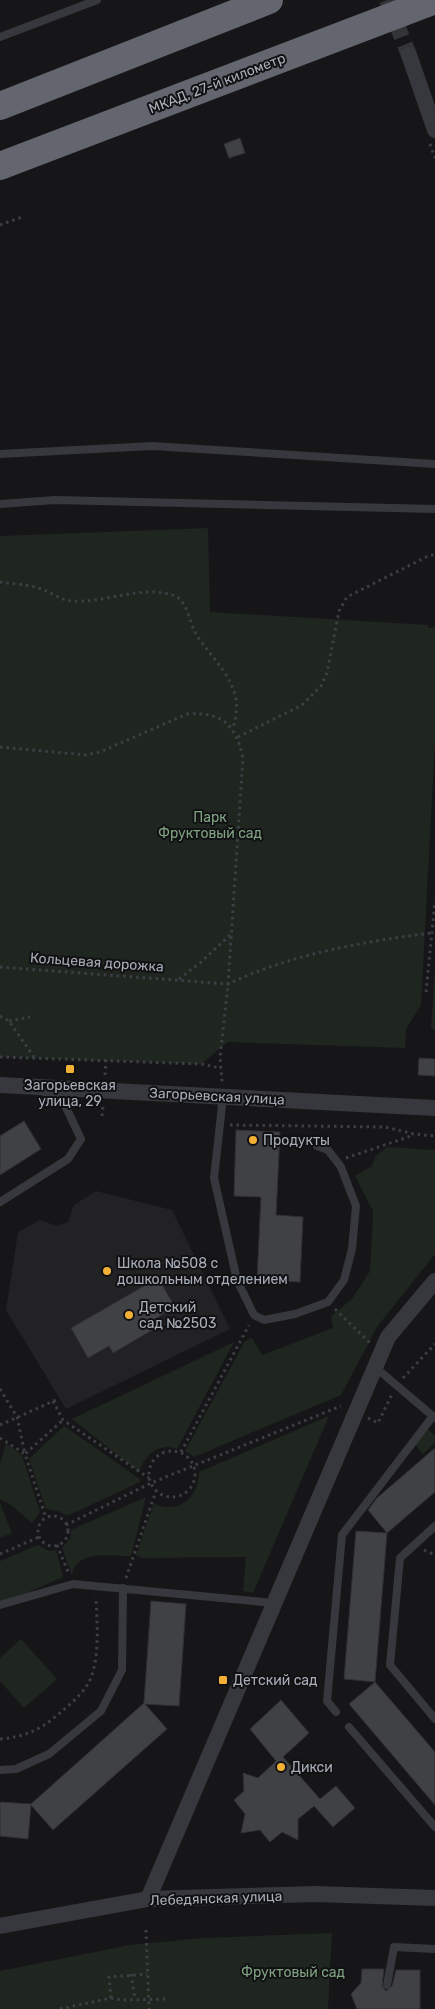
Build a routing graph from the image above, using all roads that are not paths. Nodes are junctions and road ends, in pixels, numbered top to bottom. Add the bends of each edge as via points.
1 (97, 0) edge
2 (269, 0) edge
3 (435, 0) edge
4 (0, 36) edge
5 (409, 55) tunnel mouth
6 (0, 106) edge
7 (435, 130) edge
8 (0, 166) edge
9 (0, 454) edge
10 (435, 464) edge
11 (0, 504) edge
12 (435, 509) edge
13 (0, 1086) edge
14 (34, 1086) junction
15 (223, 1097) junction
16 (435, 1108) edge
17 (317, 1146) dead end
18 (0, 1202) edge
19 (435, 1281) edge
20 (375, 1367) junction
21 (434, 1417) edge
22 (435, 1526) edge
23 (123, 1588) junction
24 (274, 1603) junction
25 (0, 1605) edge
26 (336, 1712) dead end
27 (435, 1719) edge
28 (349, 1726) dead end
29 (0, 1770) edge
30 (435, 1827) edge
31 (435, 1898) edge
32 (148, 1899) junction
33 (0, 1926) edge
34 (435, 1949) edge
35 (387, 1984) dead end

1 - 4 lane
2 - 6 highway
3 - 8 highway, МКАД, 27-й километр
5 - 7 street
9 - 10 lane via 152,446
11 - 12 lane via 55,500
13 - 14 street, Загорьевская улица
14 - 15 street, Загорьевская улица
14 - 18 lane via 64,1104 81,1140 68,1159
15 - 16 street, Загорьевская улица
15 - 17 lane via 214,1178 237,1280 254,1315 264,1320 295,1314 328,1302 344,1280 352,1249 356,1206 340,1167 328,1150
19 - 20 street via 388,1336
20 - 21 lane
20 - 24 street via 349,1409
21 - 26 lane via 342,1535 327,1701
22 - 27 lane via 400,1558 390,1665
23 - 24 lane
23 - 25 lane via 73,1584
23 - 29 lane via 122,1670 101,1711 49,1754 16,1769
24 - 32 street
28 - 30 lane
31 - 32 street, Лебедянская улица via 316,1894
32 - 33 street, Лебедянская улица
34 - 35 lane via 394,1947

